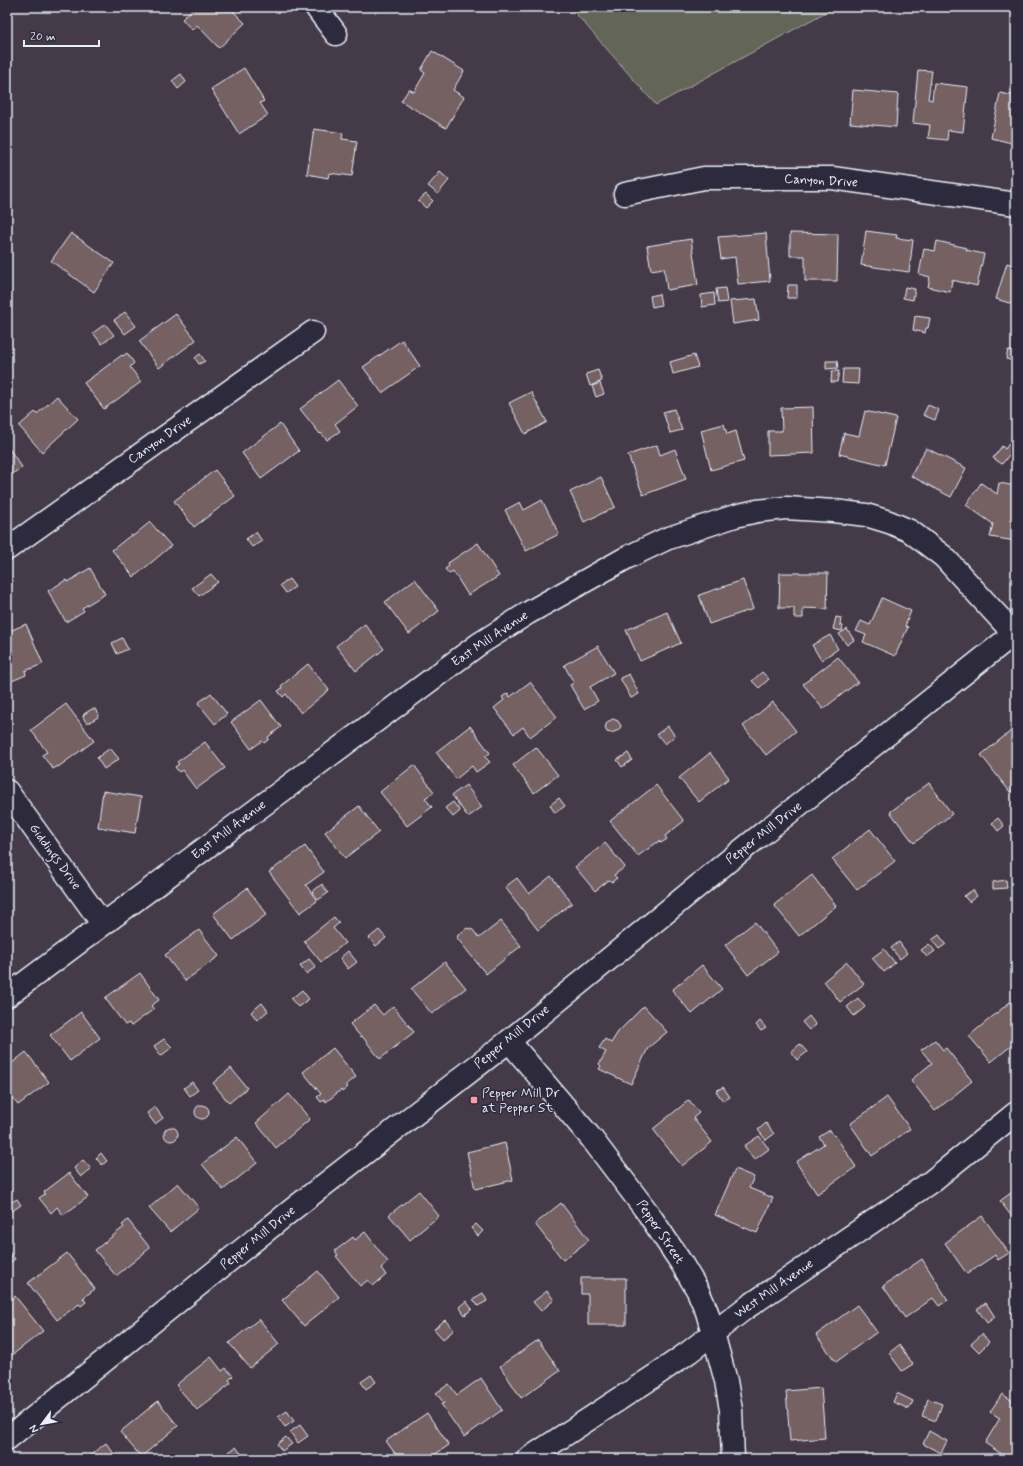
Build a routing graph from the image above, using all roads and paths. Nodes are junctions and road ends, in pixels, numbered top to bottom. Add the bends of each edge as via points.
1 (316, 7) edge
2 (336, 34) dead end
3 (625, 194) dead end
4 (1016, 204) edge
5 (313, 332) dead end
6 (7, 549) edge
7 (1015, 634) edge
8 (7, 791) edge
9 (102, 923) junction
10 (7, 996) edge
11 (509, 1041) junction
12 (1016, 1114) edge
13 (714, 1333) junction
14 (7, 1439) edge
15 (528, 1459) edge
16 (733, 1459) edge

1 - 2 street
3 - 4 street, Canyon Drive via 704,178 832,178
5 - 6 street, Canyon Drive
7 - 9 street, East Mill Avenue via 944,556 910,530 889,522 853,513 786,508 735,516 703,526 666,539 626,558 528,612 478,644
7 - 11 street, Pepper Mill Drive via 732,858
8 - 9 street, Giddings Drive
9 - 10 street, East Mill Avenue
11 - 13 street, Pepper Street via 592,1139 648,1213 698,1291
11 - 14 street, Pepper Mill Drive via 293,1209
12 - 13 street, West Mill Avenue via 932,1181 743,1310
13 - 15 street, West Mill Avenue via 653,1377
13 - 16 street, Pepper Street via 731,1410

